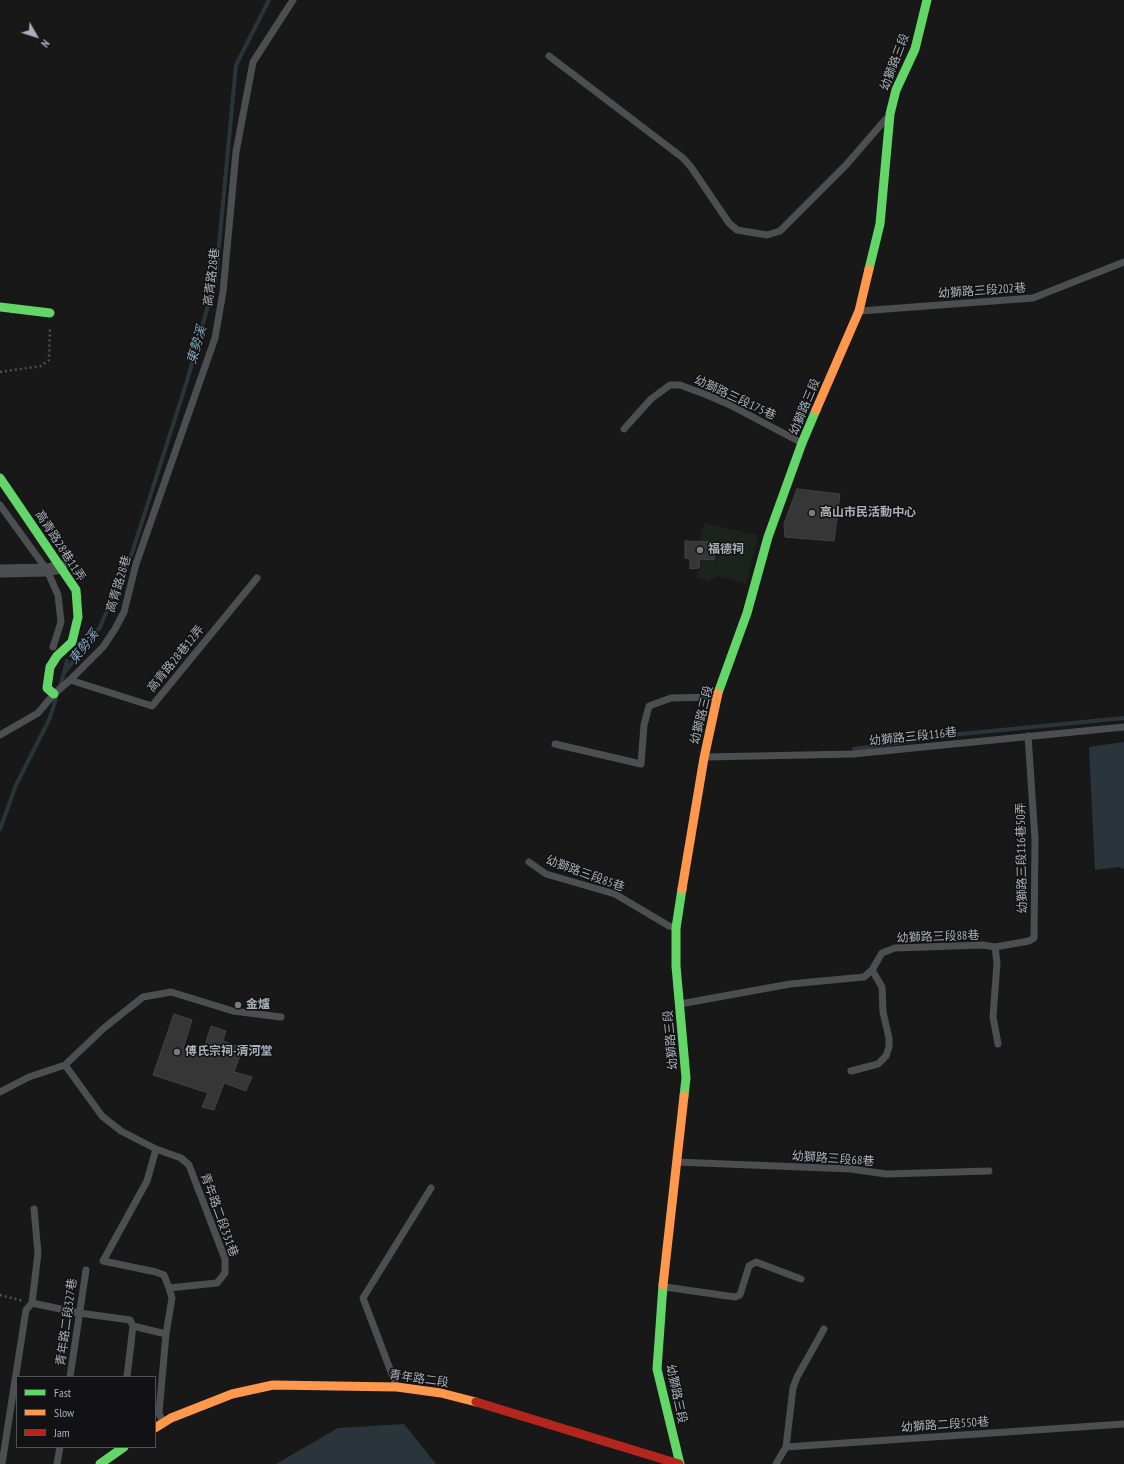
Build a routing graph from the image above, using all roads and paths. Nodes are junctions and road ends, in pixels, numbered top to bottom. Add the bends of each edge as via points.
1 (293, 0) edge
2 (927, 0) edge
3 (548, 56) dead end
4 (890, 114) junction
5 (1124, 262) edge
6 (0, 307) edge
7 (859, 312) junction
8 (50, 313) joint
9 (0, 372) edge
10 (624, 429) dead end
11 (802, 443) junction
12 (0, 478) edge
13 (0, 505) edge
14 (61, 567) junction
15 (0, 570) edge
16 (47, 570) junction
17 (257, 578) dead end
18 (53, 647) dead end
19 (70, 680) junction
20 (54, 694) junction
21 (717, 698) junction
22 (1124, 726) edge
23 (0, 735) edge
24 (1028, 736) junction
25 (555, 744) dead end
26 (704, 758) junction
27 (529, 862) dead end
28 (676, 928) junction
29 (995, 947) junction
30 (872, 970) junction
31 (680, 1004) junction
32 (281, 1017) dead end
33 (998, 1044) dead end
34 (65, 1065) junction
35 (851, 1070) dead end
36 (0, 1092) edge
37 (156, 1149) junction
38 (676, 1162) junction
39 (989, 1171) dead end
40 (431, 1188) dead end
41 (34, 1209) dead end
42 (86, 1270) dead end
43 (801, 1279) dead end
44 (663, 1287) junction
45 (169, 1288) junction
46 (0, 1295) edge
47 (32, 1303) junction
48 (79, 1313) junction
49 (133, 1326) junction
50 (824, 1329) dead end
51 (166, 1334) junction
52 (70, 1376) edge
53 (127, 1376) edge
54 (397, 1387) junction
55 (164, 1423) junction
56 (1124, 1424) edge
57 (156, 1427) edge
58 (786, 1447) junction
59 (60, 1448) edge
60 (119, 1448) edge
61 (2, 1464) edge
62 (57, 1464) edge
63 (100, 1464) edge
64 (680, 1464) edge
65 (776, 1464) edge

1 - 19 lane, 高青路28巷 via 253,62 236,152 223,292 215,338 136,564 124,612 102,647
2 - 4 street, 幼獅路三段 via 915,49 896,90
3 - 4 lane via 683,158 729,223 737,230 767,235 780,231 846,165
4 - 7 street, 幼獅路三段 via 880,224
5 - 7 lane, 幼獅路三段202巷 via 1034,298
6 - 8 street
7 - 11 street, 幼獅路三段
8 - 9 path via 49,360 42,366
10 - 11 lane, 幼獅路三段175巷 via 651,399 670,385 680,385 724,403
11 - 21 street, 幼獅路三段 via 768,537 747,612
12 - 14 street, 高青路28巷11弄
13 - 16 lane
14 - 16 street
14 - 20 street, 高青路28巷11弄 via 76,590 78,617 72,642 50,666 47,688
15 - 16 street
16 - 18 lane via 58,595 61,622
17 - 19 lane, 高青路28巷12弄 via 152,706
19 - 20 lane, 高青路28巷
20 - 23 lane, 高青路28巷 via 38,713
21 - 25 lane via 671,698 649,706 644,725 641,764
21 - 26 street, 幼獅路三段
22 - 24 lane, 幼獅路三段116巷
24 - 26 lane, 幼獅路三段116巷 via 853,754
24 - 29 lane, 幼獅路三段116巷50弄 via 1035,839 1034,938
26 - 28 street, 幼獅路三段
27 - 28 lane, 幼獅路三段85巷 via 546,874 615,894
28 - 31 street, 幼獅路三段
29 - 30 lane, 幼獅路三段88巷 via 983,945 895,948 882,952
29 - 33 lane, 幼獅路三段88巷 via 997,963 992,1017
30 - 31 lane via 864,977 790,984
30 - 35 lane via 882,987 883,1012 890,1047 878,1064
31 - 38 street, 幼獅路三段 via 686,1078
32 - 34 lane via 233,1012 171,992 143,997 104,1028
34 - 36 lane via 29,1077
34 - 37 lane, 青年路二段331巷 via 102,1116 122,1131
37 - 45 lane via 147,1180 103,1261 164,1275
37 - 45 lane, 青年路二段331巷 via 181,1158 189,1165 225,1259 225,1273 217,1283
38 - 39 lane, 幼獅路三段68巷 via 851,1169 886,1174
38 - 44 street, 幼獅路三段
40 - 54 lane via 363,1298
41 - 47 lane via 38,1253
42 - 48 lane, 青年路二段327巷
43 - 44 lane via 756,1262 749,1266 740,1295 734,1297
44 - 64 street, 幼獅路三段 via 657,1369
45 - 51 lane via 172,1298
46 - 47 path
47 - 48 lane
47 - 61 lane via 26,1310
48 - 49 lane via 130,1320
48 - 52 lane, 青年路二段327巷
49 - 51 lane
49 - 53 lane
50 - 58 lane via 796,1377
51 - 55 lane via 159,1413
54 - 55 street, 青年路二段 via 273,1386 232,1394
54 - 64 street, 青年路二段 via 441,1393 482,1403
55 - 57 street, 青年路二段
56 - 58 lane, 幼獅路二段550巷
58 - 65 lane
59 - 62 lane
60 - 63 street

